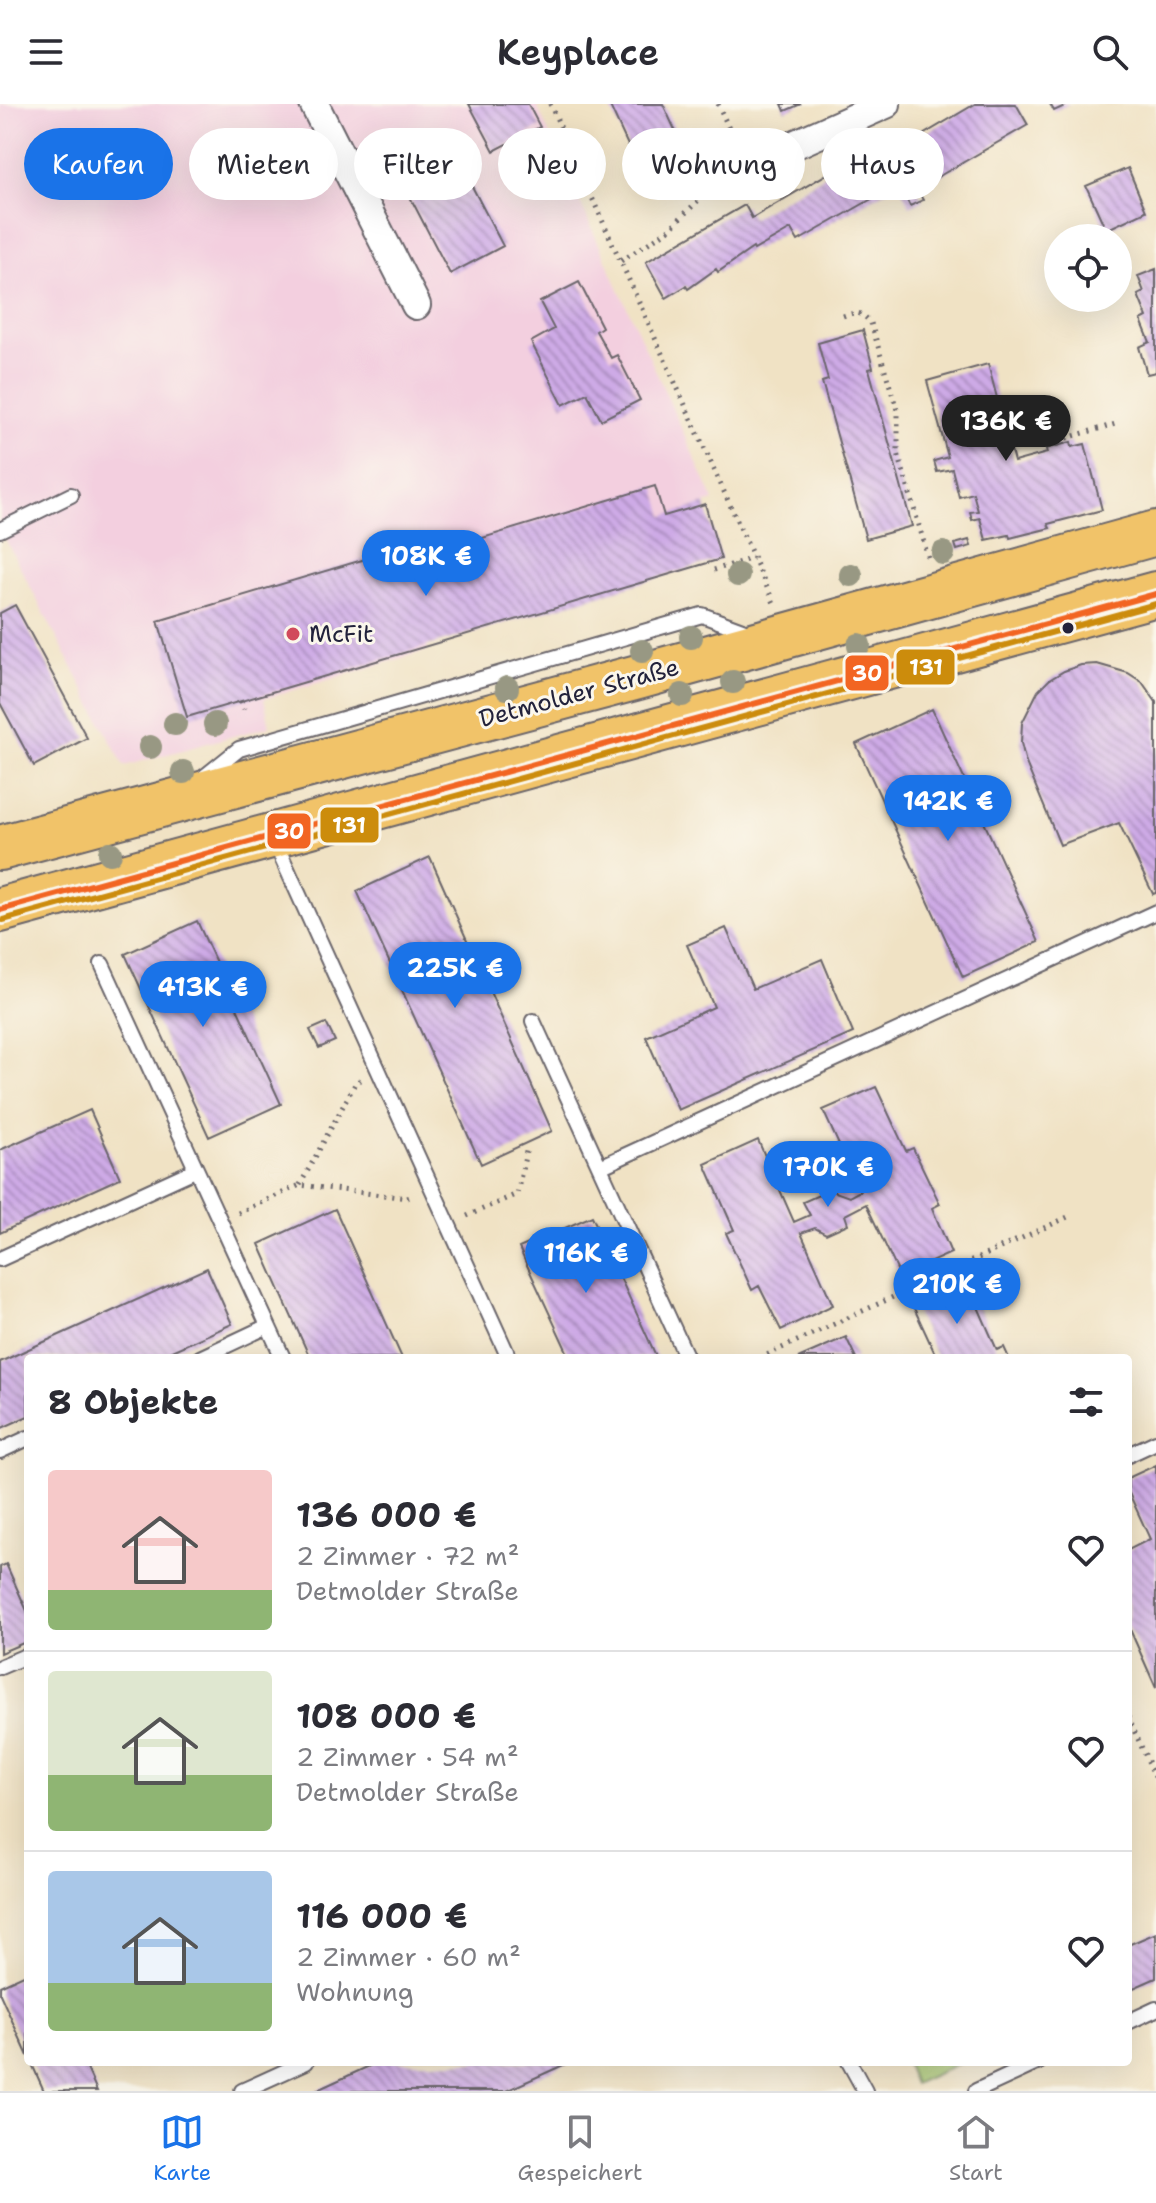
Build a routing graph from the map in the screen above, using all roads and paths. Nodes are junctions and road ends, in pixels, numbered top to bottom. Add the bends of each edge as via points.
1 (314, 104) edge
2 (550, 104) edge
3 (718, 104) edge
4 (886, 104) edge
5 (724, 128) edge
6 (805, 140) edge
7 (702, 200) edge
8 (621, 261) junction
9 (416, 305) dead end
10 (843, 316) dead end
11 (1119, 423) dead end
12 (1043, 434) dead end
13 (71, 495) dead end
14 (0, 530) edge
15 (1156, 533) edge
16 (753, 558) junction
17 (714, 570) dead end
18 (933, 572) dead end
19 (1156, 594) edge
20 (774, 627) junction
21 (241, 701) dead end
22 (244, 709) dead end
23 (257, 779) junction
24 (174, 801) junction
25 (272, 836) junction
26 (0, 848) edge
27 (0, 910) edge
28 (1156, 912) edge
29 (102, 964) dead end
30 (533, 1021) dead end
31 (376, 1066) junction
32 (527, 1147) dead end
33 (600, 1167) junction
34 (195, 1170) junction
35 (300, 1185) junction
36 (432, 1189) junction
37 (1070, 1216) dead end
38 (219, 1221) junction
39 (448, 1225) junction
40 (0, 1259) edge
41 (268, 1326) junction
42 (208, 1354) edge
43 (281, 1354) edge
44 (507, 1354) edge
45 (685, 1354) edge
46 (769, 1354) edge
47 (24, 1440) edge
48 (1156, 1442) edge
49 (0, 1451) edge
50 (1132, 1453) edge
51 (24, 1657) edge
52 (0, 1667) edge
53 (1132, 1726) edge
54 (1156, 1779) edge
55 (1156, 2009) edge
56 (1132, 2020) edge
57 (297, 2066) edge
58 (851, 2066) edge
59 (1030, 2066) edge
60 (242, 2091) edge
61 (865, 2091) edge
62 (976, 2091) edge

1 - 9 street
2 - 8 path
3 - 5 path
4 - 6 street
7 - 8 path
8 - 16 path
10 - 18 path via 863,313 871,323 898,413 898,453
11 - 12 path via 1057,443
13 - 14 lane
15 - 20 main road, Detmolder Straße
16 - 17 path
16 - 20 path
19 - 25 main road
20 - 23 main road, Detmolder Straße
20 - 24 lane via 702,615 239,749
21 - 22 path
23 - 24 main road, Detmolder Straße
23 - 25 main road
24 - 26 main road, Detmolder Straße
25 - 27 main road
25 - 31 lane
28 - 33 lane
29 - 34 lane
30 - 33 lane
31 - 35 path via 355,1084
31 - 36 lane
32 - 39 path via 517,1194
33 - 45 lane
34 - 38 lane
34 - 40 lane
35 - 36 path via 407,1198
35 - 38 path
36 - 39 lane
37 - 46 path
38 - 41 lane
39 - 44 lane
41 - 42 lane
41 - 43 lane
47 - 49 lane
48 - 50 lane
51 - 52 lane
53 - 54 path
55 - 56 lane
57 - 60 lane
58 - 61 lane
59 - 62 lane

